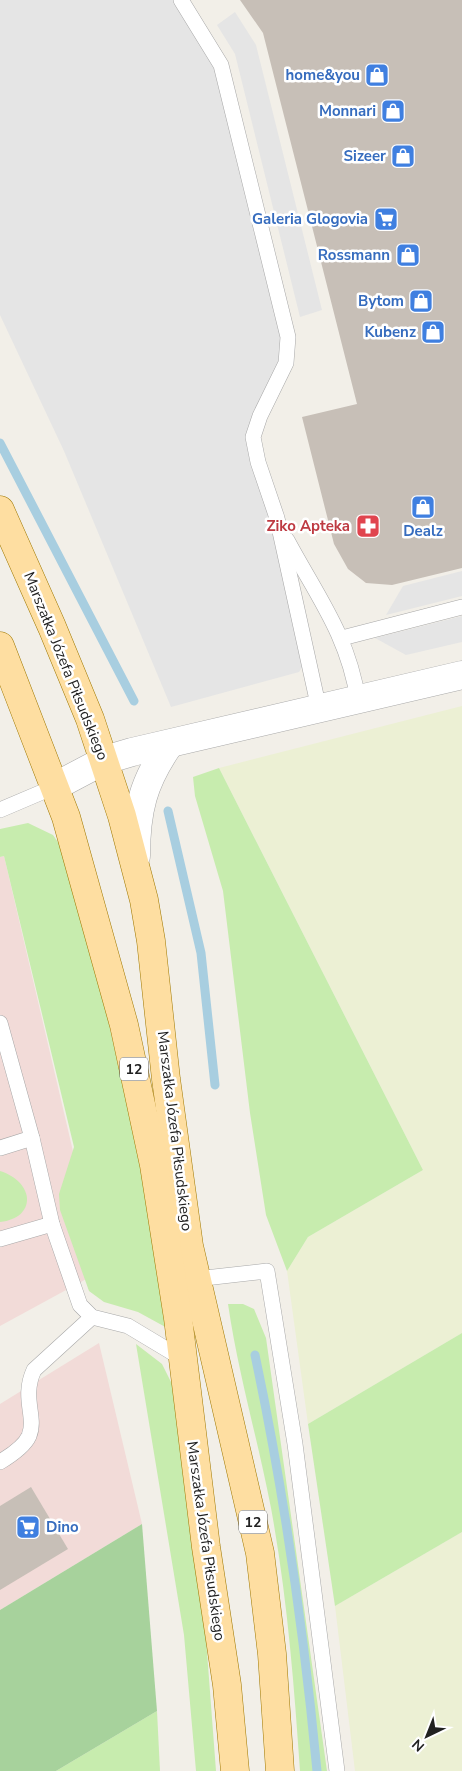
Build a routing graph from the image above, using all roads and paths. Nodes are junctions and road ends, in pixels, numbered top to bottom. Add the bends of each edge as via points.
1 (181, 0) edge
2 (0, 510) edge
3 (277, 518) junction
4 (462, 607) edge
5 (342, 638) junction
6 (0, 646) edge
7 (462, 675) edge
8 (358, 700) junction
9 (319, 709) junction
10 (169, 745) junction
11 (105, 760) junction
12 (54, 787) junction
13 (0, 810) edge
14 (136, 867) junction
15 (0, 1023) edge
16 (32, 1138) junction
17 (0, 1148) edge
18 (52, 1224) junction
19 (0, 1239) edge
20 (196, 1278) junction
21 (92, 1317) junction
22 (183, 1359) junction
23 (0, 1462) edge
24 (235, 1771) edge
25 (280, 1771) edge
26 (336, 1771) edge

1 - 3 lane via 221,65 288,336 286,363 260,416 254,437 258,462
2 - 11 main road, Marszałka Józefa Piłsudskiego / 12 via 52,627
3 - 5 lane
3 - 9 lane
4 - 5 lane
5 - 8 lane
6 - 12 main road, Marszałka Józefa Piłsudskiego / 12
7 - 8 street
8 - 9 street
9 - 10 street
10 - 11 street
10 - 14 street via 152,773 140,804 136,824
11 - 12 street
11 - 14 main road, Marszałka Józefa Piłsudskiego / 12
12 - 13 lane
12 - 22 main road, Marszałka Józefa Piłsudskiego / 12 via 66,816 124,1025 154,1166
14 - 20 main road, Marszałka Józefa Piłsudskiego / 12 via 151,941 170,1106
15 - 16 lane
16 - 17 lane
16 - 18 lane
18 - 19 lane
18 - 21 lane via 75,1294
20 - 25 main road, Marszałka Józefa Piłsudskiego / 12 via 260,1553 272,1654
20 - 26 lane via 267,1271 295,1444
21 - 22 lane via 128,1326
21 - 23 lane via 34,1370 27,1395 31,1424 29,1436
22 - 24 main road, Marszałka Józefa Piłsudskiego / 12 via 228,1695

